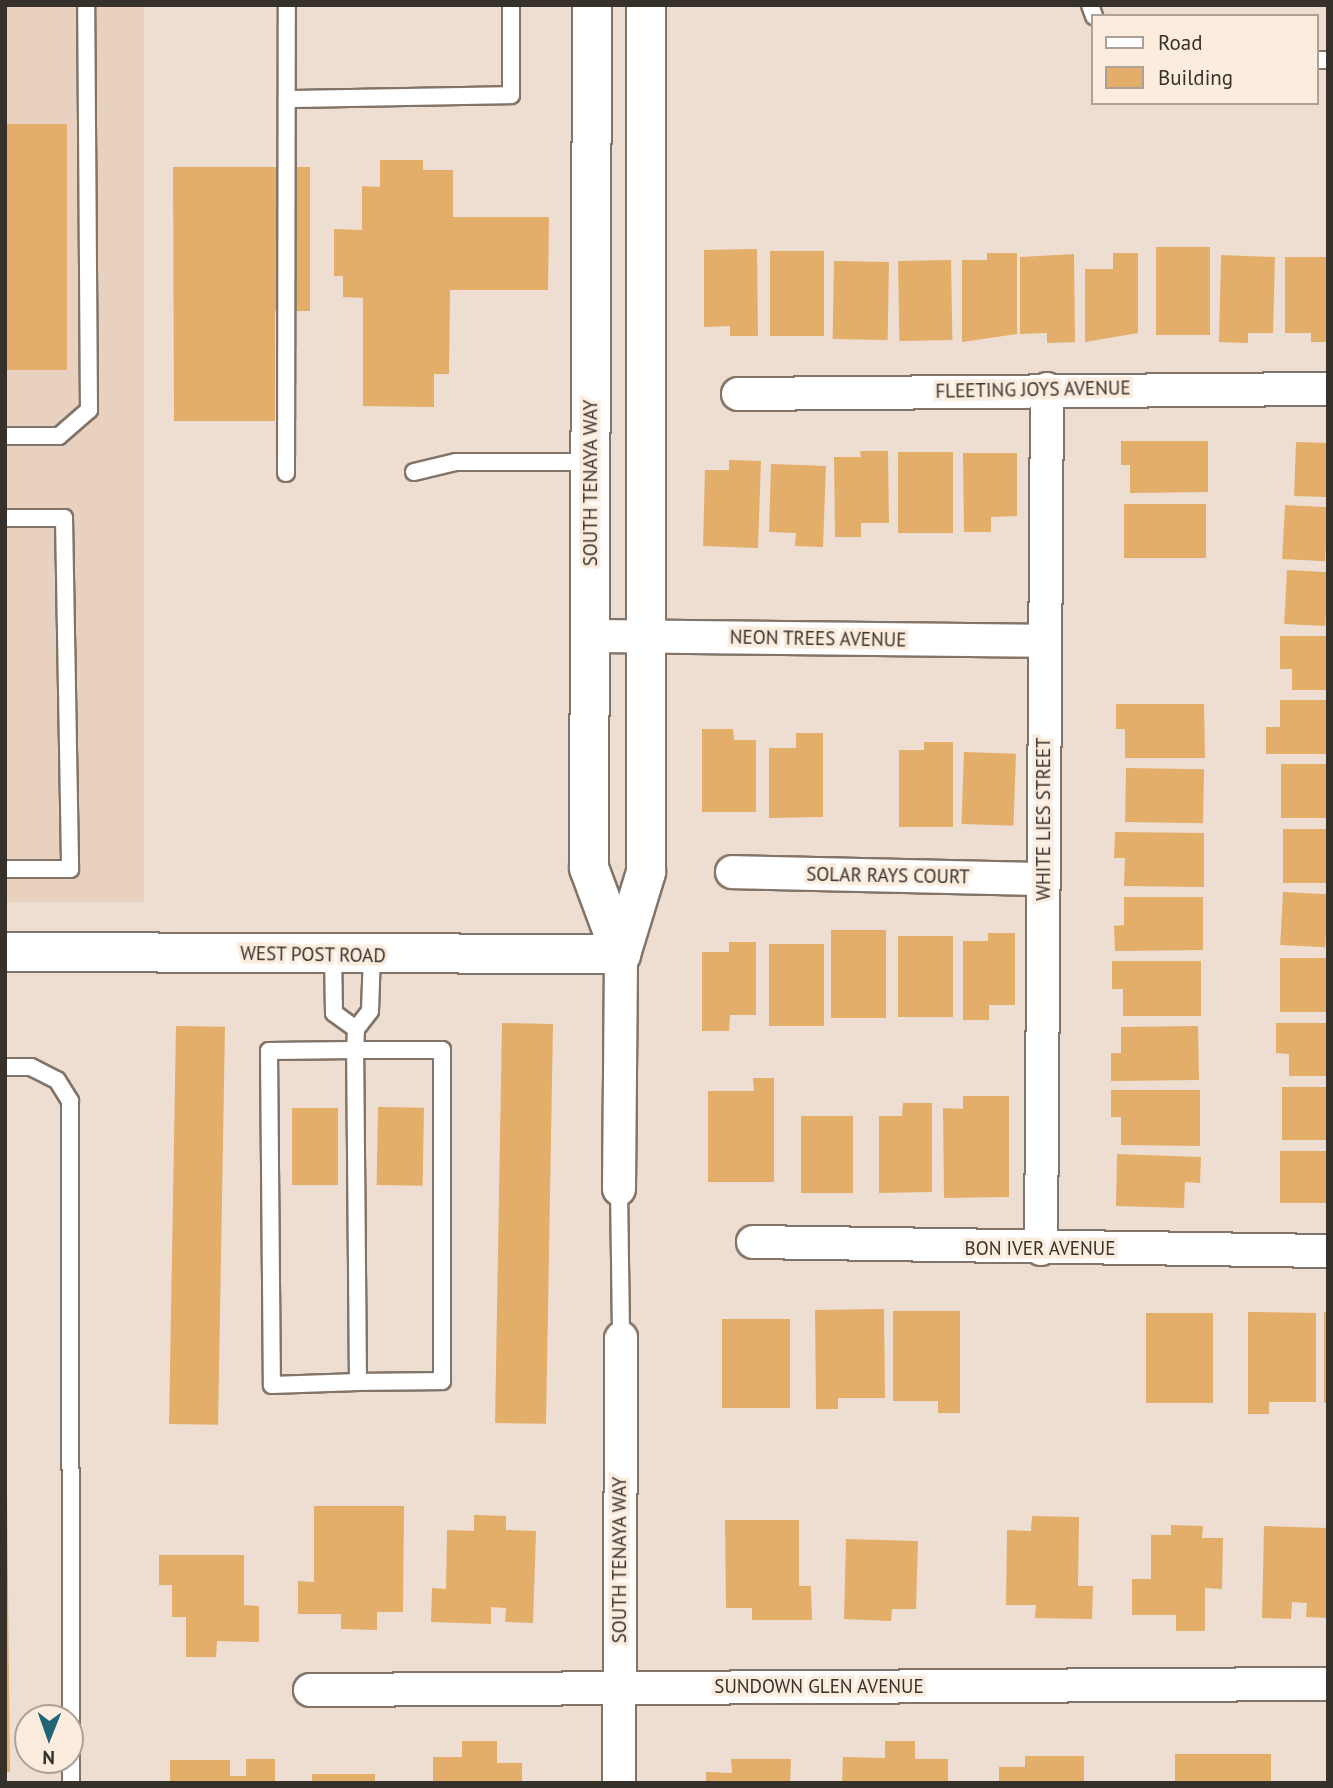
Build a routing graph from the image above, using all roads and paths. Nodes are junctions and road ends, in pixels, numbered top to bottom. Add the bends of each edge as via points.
1 (86, 5) edge
2 (287, 5) edge
3 (511, 5) edge
4 (592, 5) edge
5 (646, 5) edge
6 (287, 99) junction
7 (1047, 389) junction
8 (1328, 389) edge
9 (738, 394) dead end
10 (5, 436) edge
11 (591, 462) junction
12 (414, 472) dead end
13 (286, 473) dead end
14 (5, 518) edge
15 (590, 636) junction
16 (648, 636) junction
17 (1045, 641) junction
18 (5, 869) edge
19 (732, 872) dead end
20 (1044, 879) junction
21 (5, 952) edge
22 (621, 954) junction
23 (333, 955) junction
24 (372, 955) junction
25 (356, 1029) junction
26 (355, 1050) junction
27 (5, 1067) edge
28 (619, 1189) joint
29 (753, 1242) dead end
30 (1041, 1249) junction
31 (1328, 1251) edge
32 (621, 1338) joint
33 (358, 1382) junction
34 (1328, 1684) edge
35 (619, 1688) junction
36 (310, 1690) dead end
37 (71, 1783) edge
38 (619, 1783) edge

1 - 10 lane via 89,410 60,436
2 - 6 lane
3 - 6 lane via 510,95
4 - 11 street, SOUTH TENAYA WAY
5 - 16 street, SOUTH TENAYA WAY
6 - 13 lane
7 - 8 street, FLEETING JOYS AVENUE
7 - 9 street, FLEETING JOYS AVENUE
7 - 17 street, WHITE LIES STREET
11 - 12 lane via 456,462
11 - 15 street, SOUTH TENAYA WAY
14 - 18 lane via 64,518 70,869
15 - 16 street, NEON TREES AVENUE
15 - 22 street, SOUTH TENAYA WAY via 589,868
16 - 17 street, NEON TREES AVENUE
16 - 22 street, SOUTH TENAYA WAY via 646,872
17 - 20 street, WHITE LIES STREET
19 - 20 street, SOLAR RAYS COURT
20 - 30 street, WHITE LIES STREET
21 - 23 street, WEST POST ROAD
22 - 24 street, WEST POST ROAD
22 - 28 street, SOUTH TENAYA WAY
23 - 24 street, WEST POST ROAD
23 - 25 lane via 334,1013
24 - 25 lane via 370,1011
25 - 26 lane
26 - 33 lane
26 - 33 lane via 442,1050 442,1381
26 - 33 lane via 269,1051 272,1385
27 - 37 lane via 31,1068 57,1080 70,1101
28 - 32 lane
29 - 30 street, BON IVER AVENUE
30 - 31 street, BON IVER AVENUE
32 - 35 street, SOUTH TENAYA WAY
34 - 35 street, SUNDOWN GLEN AVENUE
35 - 36 street, SUNDOWN GLEN AVENUE
35 - 38 street, SOUTH TENAYA WAY

